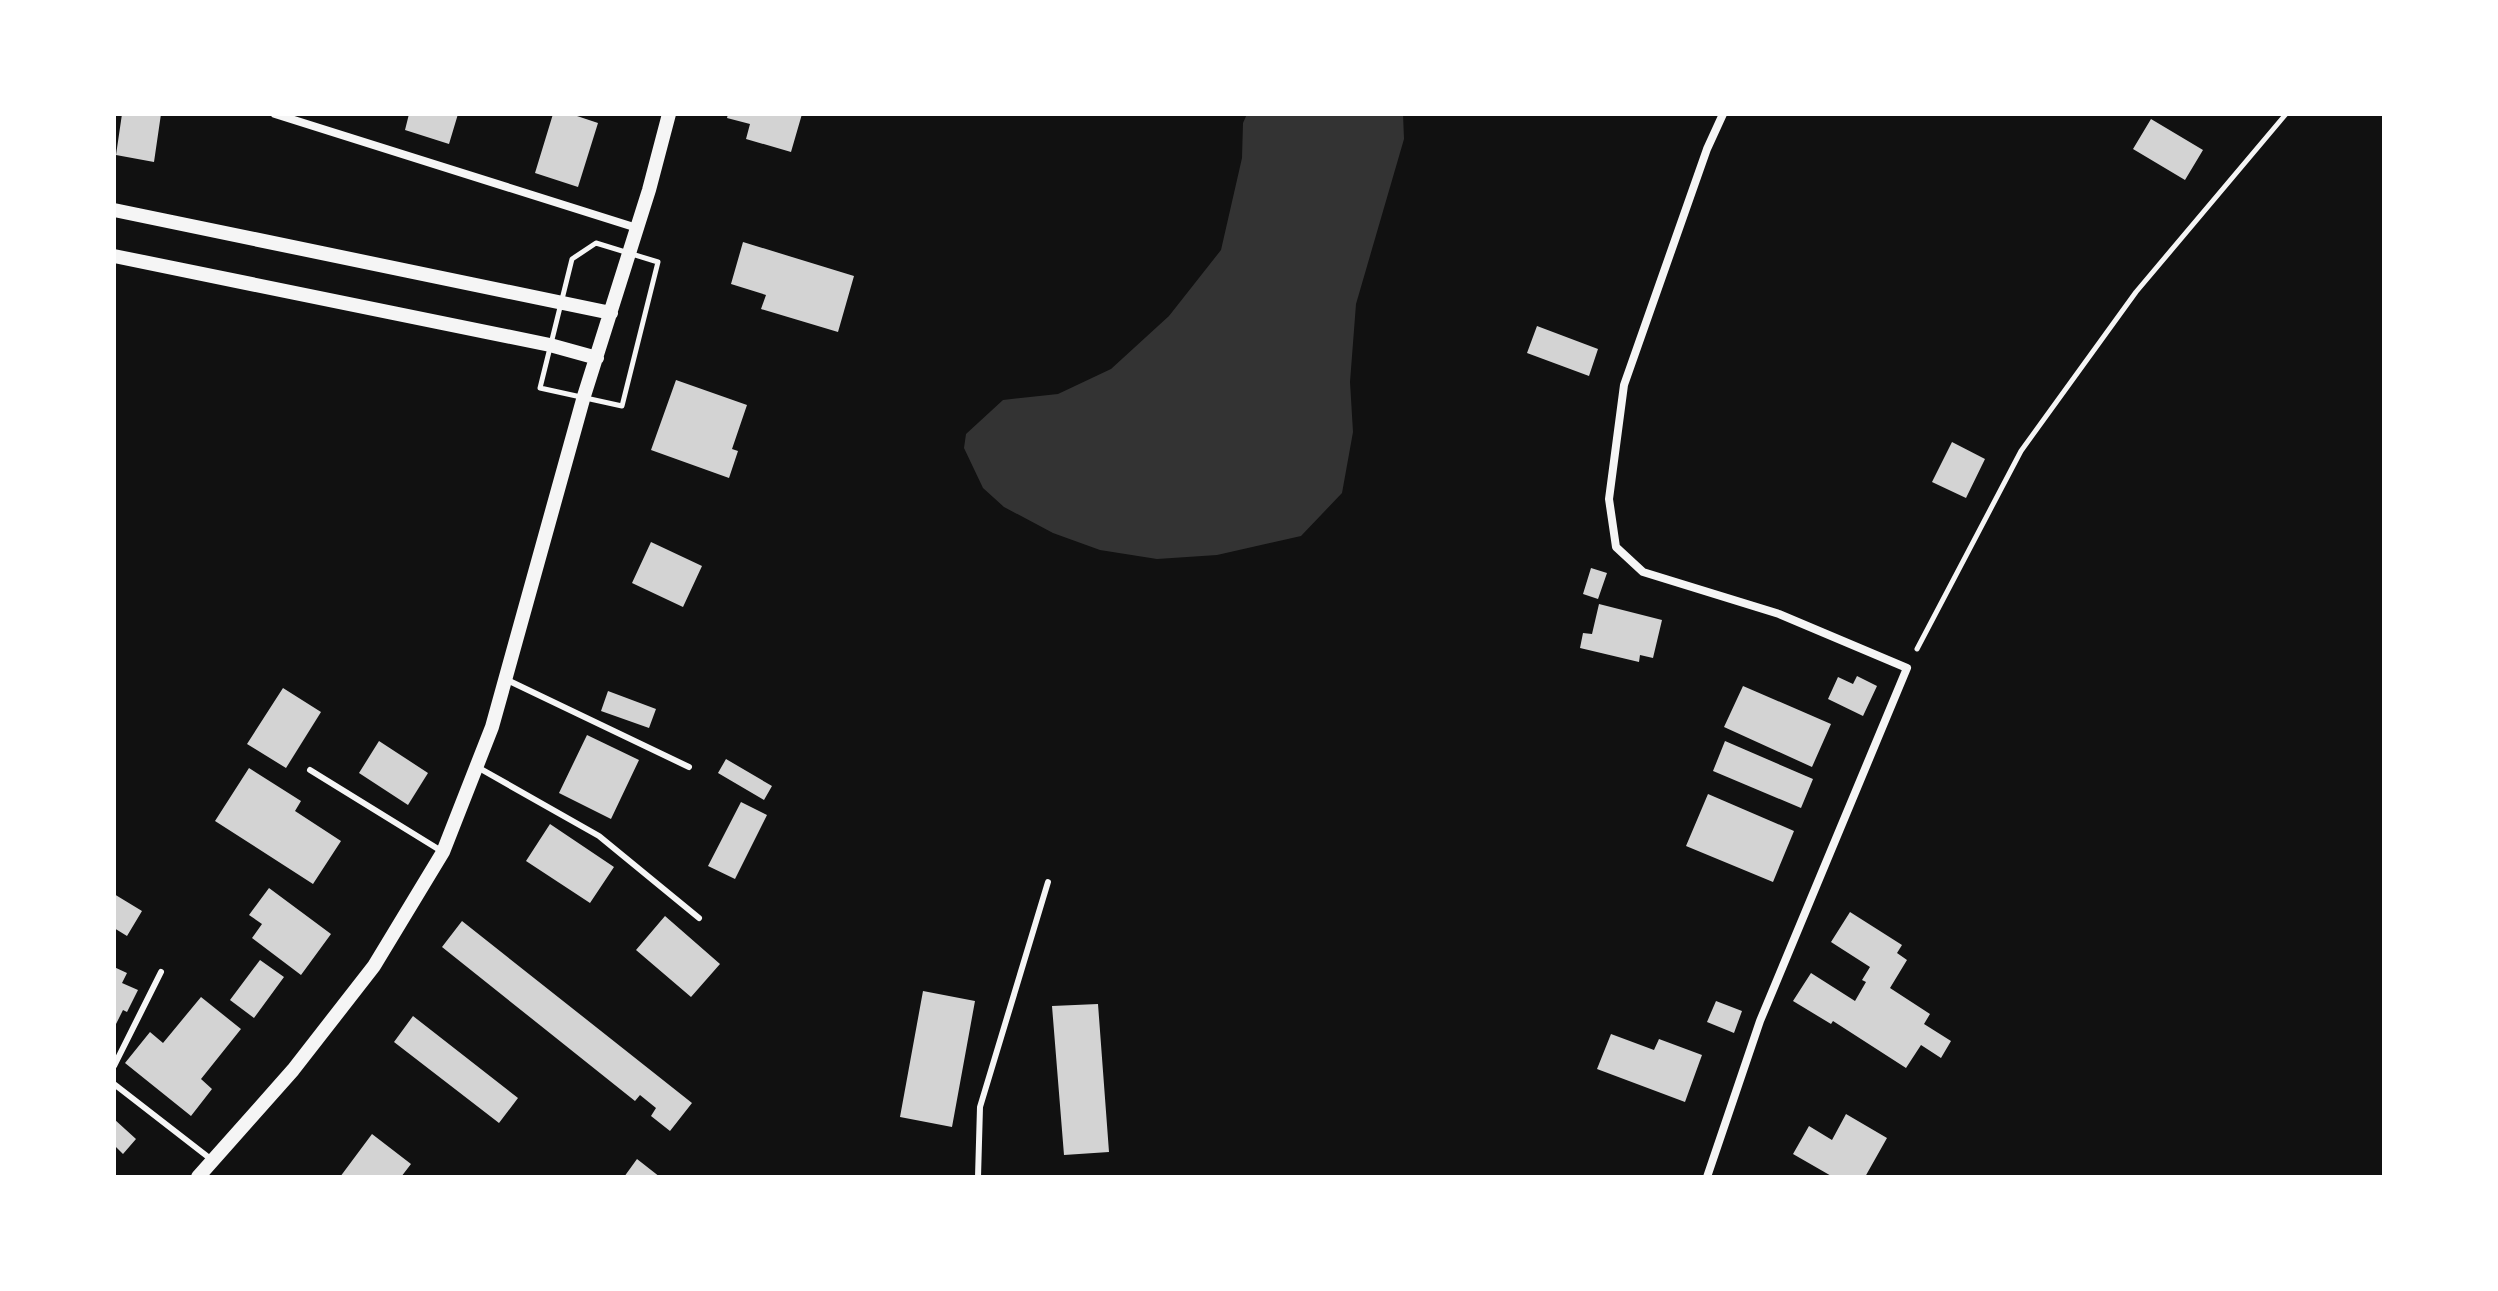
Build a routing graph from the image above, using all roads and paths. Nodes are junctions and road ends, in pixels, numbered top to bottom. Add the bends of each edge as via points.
1 (275, 114) edge
2 (669, 114) edge
3 (1723, 114) edge
4 (2286, 114) edge
5 (114, 210) edge
6 (637, 228) junction
7 (114, 256) edge
8 (611, 313) junction
9 (597, 358) junction
10 (1907, 668) junction
11 (505, 679) junction
12 (476, 766) junction
13 (689, 767) dead end
14 (310, 770) dead end
15 (443, 852) junction
16 (1048, 882) dead end
17 (699, 918) dead end
18 (161, 972) dead end
19 (114, 1066) edge
20 (114, 1084) edge
21 (213, 1161) junction
22 (198, 1177) edge
23 (978, 1177) edge
24 (1707, 1177) edge

1 - 6 street
2 - 6 street
3 - 10 street via 1624,385 1609,499 1616,547 1643,572 1779,614
4 - 10 path via 2136,292 2021,451
5 - 8 street
6 - 8 street
7 - 9 street
8 - 9 street
9 - 11 street
10 - 24 street via 1760,1021
11 - 12 street
11 - 13 lane
12 - 15 street
12 - 17 lane via 599,836
14 - 15 lane
15 - 21 street via 374,966
16 - 23 lane via 980,1107
18 - 19 lane
20 - 21 lane
21 - 22 street

